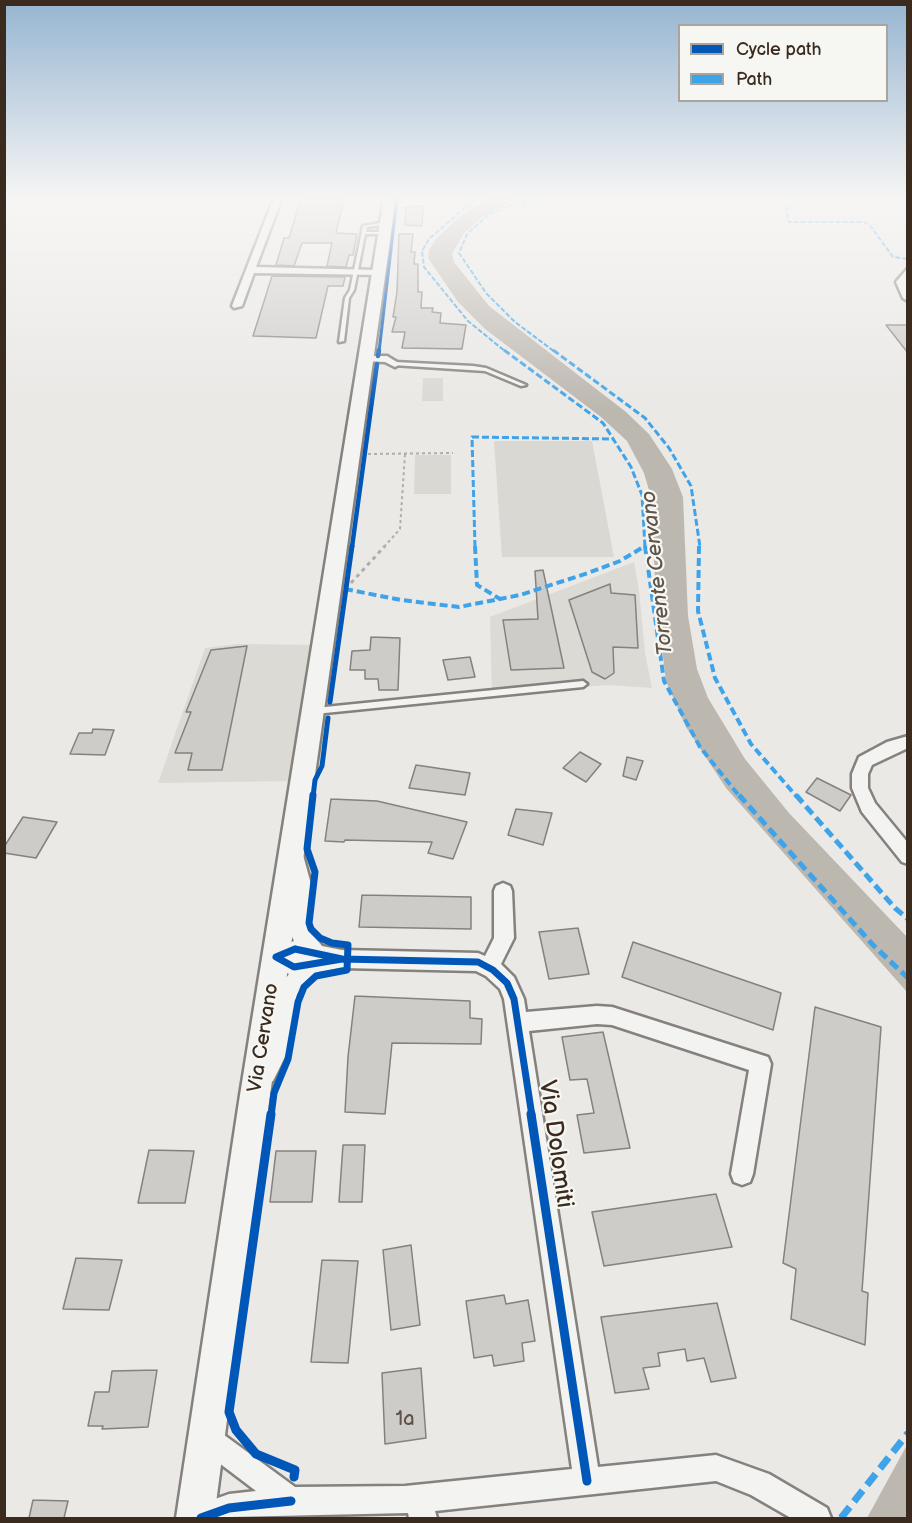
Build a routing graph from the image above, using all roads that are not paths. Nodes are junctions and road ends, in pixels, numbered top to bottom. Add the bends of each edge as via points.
1 (356, 269) edge
2 (379, 269) edge
3 (250, 270) joint
4 (908, 271) edge
5 (355, 273) junction
6 (378, 273) junction
7 (908, 298) edge
8 (237, 306) dead end
9 (341, 340) dead end
10 (367, 359) junction
11 (395, 364) joint
12 (523, 384) dead end
13 (583, 684) dead end
14 (314, 711) junction
15 (908, 742) edge
16 (292, 849) junction
17 (908, 857) edge
18 (503, 891) dead end
19 (276, 957) junction
20 (314, 958) junction
21 (489, 968) junction
22 (519, 1022) junction
23 (255, 1095) junction
24 (742, 1174) dead end
25 (207, 1438) junction
26 (587, 1481) junction
27 (291, 1501) junction
28 (420, 1509) edge
29 (195, 1518) edge
30 (201, 1518) edge
31 (817, 1518) edge

1 - 5 lane
2 - 6 main road, Via Cervano
3 - 5 street
3 - 8 street
4 - 7 street via 901,282
5 - 6 street
5 - 9 lane
6 - 10 main road, Via Cervano
10 - 11 street via 387,359
10 - 14 main road, Via Cervano
11 - 12 lane via 486,370
13 - 14 lane
14 - 16 main road, Via Cervano
15 - 17 street via 865,761 860,774 860,788 868,807
16 - 19 main road, Via Cervano
16 - 20 street via 303,884 297,928
18 - 21 street via 504,938
19 - 20 street via 294,967
19 - 23 main road, Via Cervano
20 - 21 street via 478,962
20 - 23 street via 289,989 278,1051
21 - 22 street, Via Dolomiti via 507,983
22 - 24 street via 612,1016 761,1064
22 - 26 street, Via Dolomiti
23 - 25 main road, Via Cervano
25 - 27 street
25 - 29 main road, Via Cervano
26 - 28 street
26 - 31 street via 716,1468 759,1484
27 - 28 street
27 - 30 street via 229,1508

